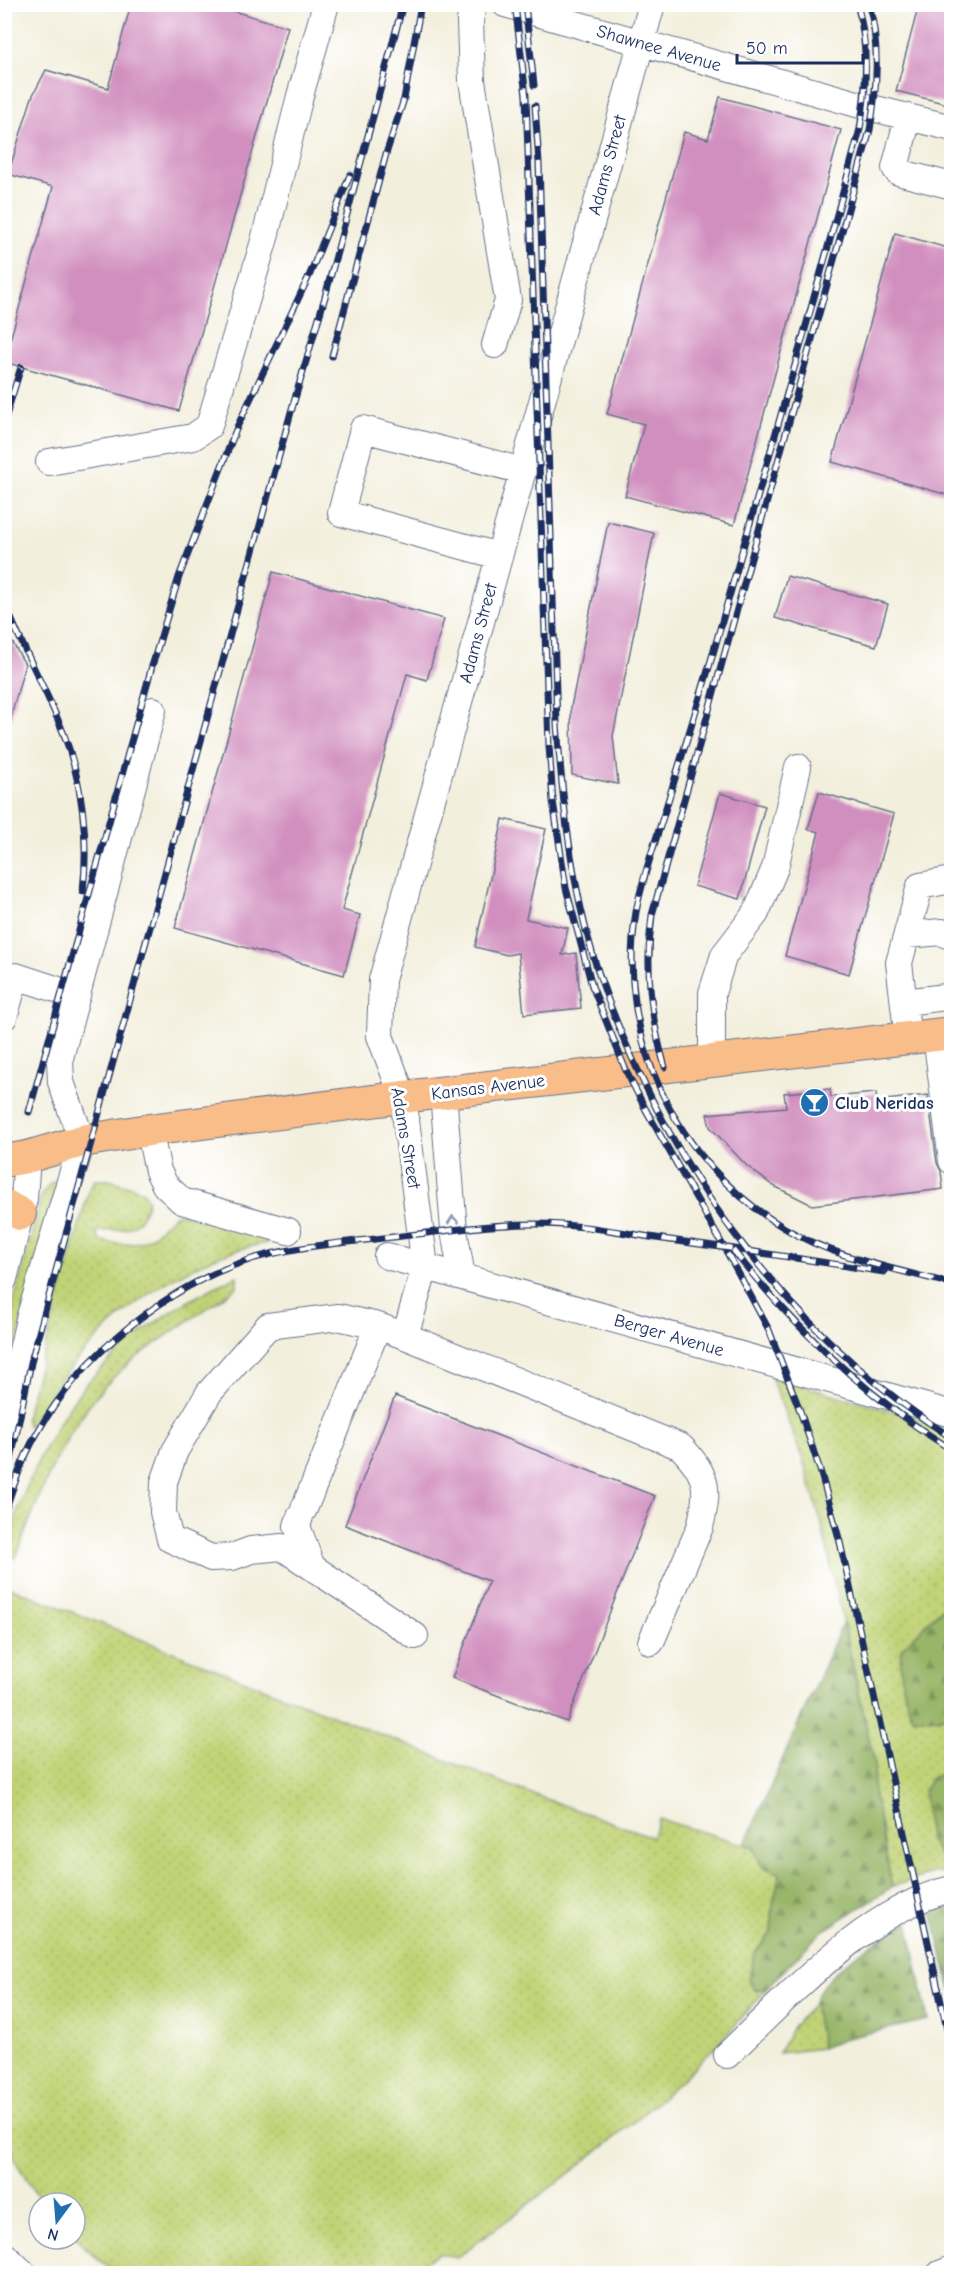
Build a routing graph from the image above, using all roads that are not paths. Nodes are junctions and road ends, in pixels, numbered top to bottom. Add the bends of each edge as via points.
1 (326, 4) edge
2 (473, 4) edge
3 (505, 4) edge
4 (652, 4) edge
5 (641, 42) junction
6 (908, 117) junction
7 (951, 128) edge
8 (951, 186) edge
9 (495, 345) dead end
10 (49, 462) dead end
11 (523, 471) junction
12 (499, 556) junction
13 (153, 710) dead end
14 (798, 767) dead end
15 (951, 880) edge
16 (907, 935) junction
17 (951, 937) edge
18 (951, 994) edge
19 (76, 996) junction
20 (904, 1002) junction
21 (4, 1017) edge
22 (932, 1036) edge
23 (712, 1061) junction
24 (443, 1092) junction
25 (403, 1097) junction
26 (149, 1131) junction
27 (82, 1141) junction
28 (12, 1157) edge
29 (951, 1161) edge
30 (12, 1217) edge
31 (288, 1232) dead end
32 (387, 1256) dead end
33 (425, 1267) junction
34 (462, 1278) junction
35 (4, 1279) edge
36 (378, 1326) junction
37 (405, 1336) junction
38 (951, 1414) edge
39 (4, 1431) edge
40 (312, 1567) junction
41 (415, 1636) dead end
42 (651, 1642) dead end
43 (951, 1889) edge
44 (727, 2055) dead end
45 (4, 2255) edge
46 (951, 2269) edge
47 (24, 2274) edge
48 (940, 2274) edge

1 - 10 street via 264,241 209,426 193,437
2 - 9 street via 472,81 508,300
3 - 5 street, Shawnee Avenue
4 - 5 street, Adams Street
5 - 6 street, Shawnee Avenue
5 - 11 street, Adams Street
6 - 7 street, Shawnee Avenue
6 - 8 street via 895,168
11 - 12 street, Adams Street
11 - 12 street via 363,429 340,513
12 - 25 street, Adams Street via 382,980 380,1036
13 - 19 street
14 - 23 street via 775,868 756,913 724,955 712,993
15 - 16 street via 920,886
16 - 17 street via 942,932
16 - 20 street via 899,963
18 - 20 street
19 - 21 street via 16,976
19 - 27 street via 60,1059 61,1082
20 - 22 street
22 - 23 main road, Kansas Avenue
22 - 29 street
23 - 24 main road, Kansas Avenue
24 - 25 main road, Kansas Avenue
34 -> 24 street, Adams Street via 454,1230
25 - 26 main road, Kansas Avenue
25 - 33 street, Adams Street
26 - 27 main road, Kansas Avenue
26 - 31 street via 158,1172 182,1201
27 - 28 main road, Kansas Avenue
27 - 39 street via 29,1319
28 - 30 street via 24,1199
30 - 35 street
32 - 33 street, Berger Avenue
33 - 34 street, Berger Avenue
33 - 37 street
34 - 38 street, Berger Avenue
36 - 37 street
36 - 40 street via 297,1526
36 - 40 street via 338,1317 268,1326 209,1394 175,1451 164,1482 163,1512 170,1539 211,1558 282,1547
37 - 42 street via 681,1447 698,1464 705,1486 700,1527
40 - 41 street
43 - 44 street via 900,1908 841,1949
45 - 47 street
46 - 48 street

